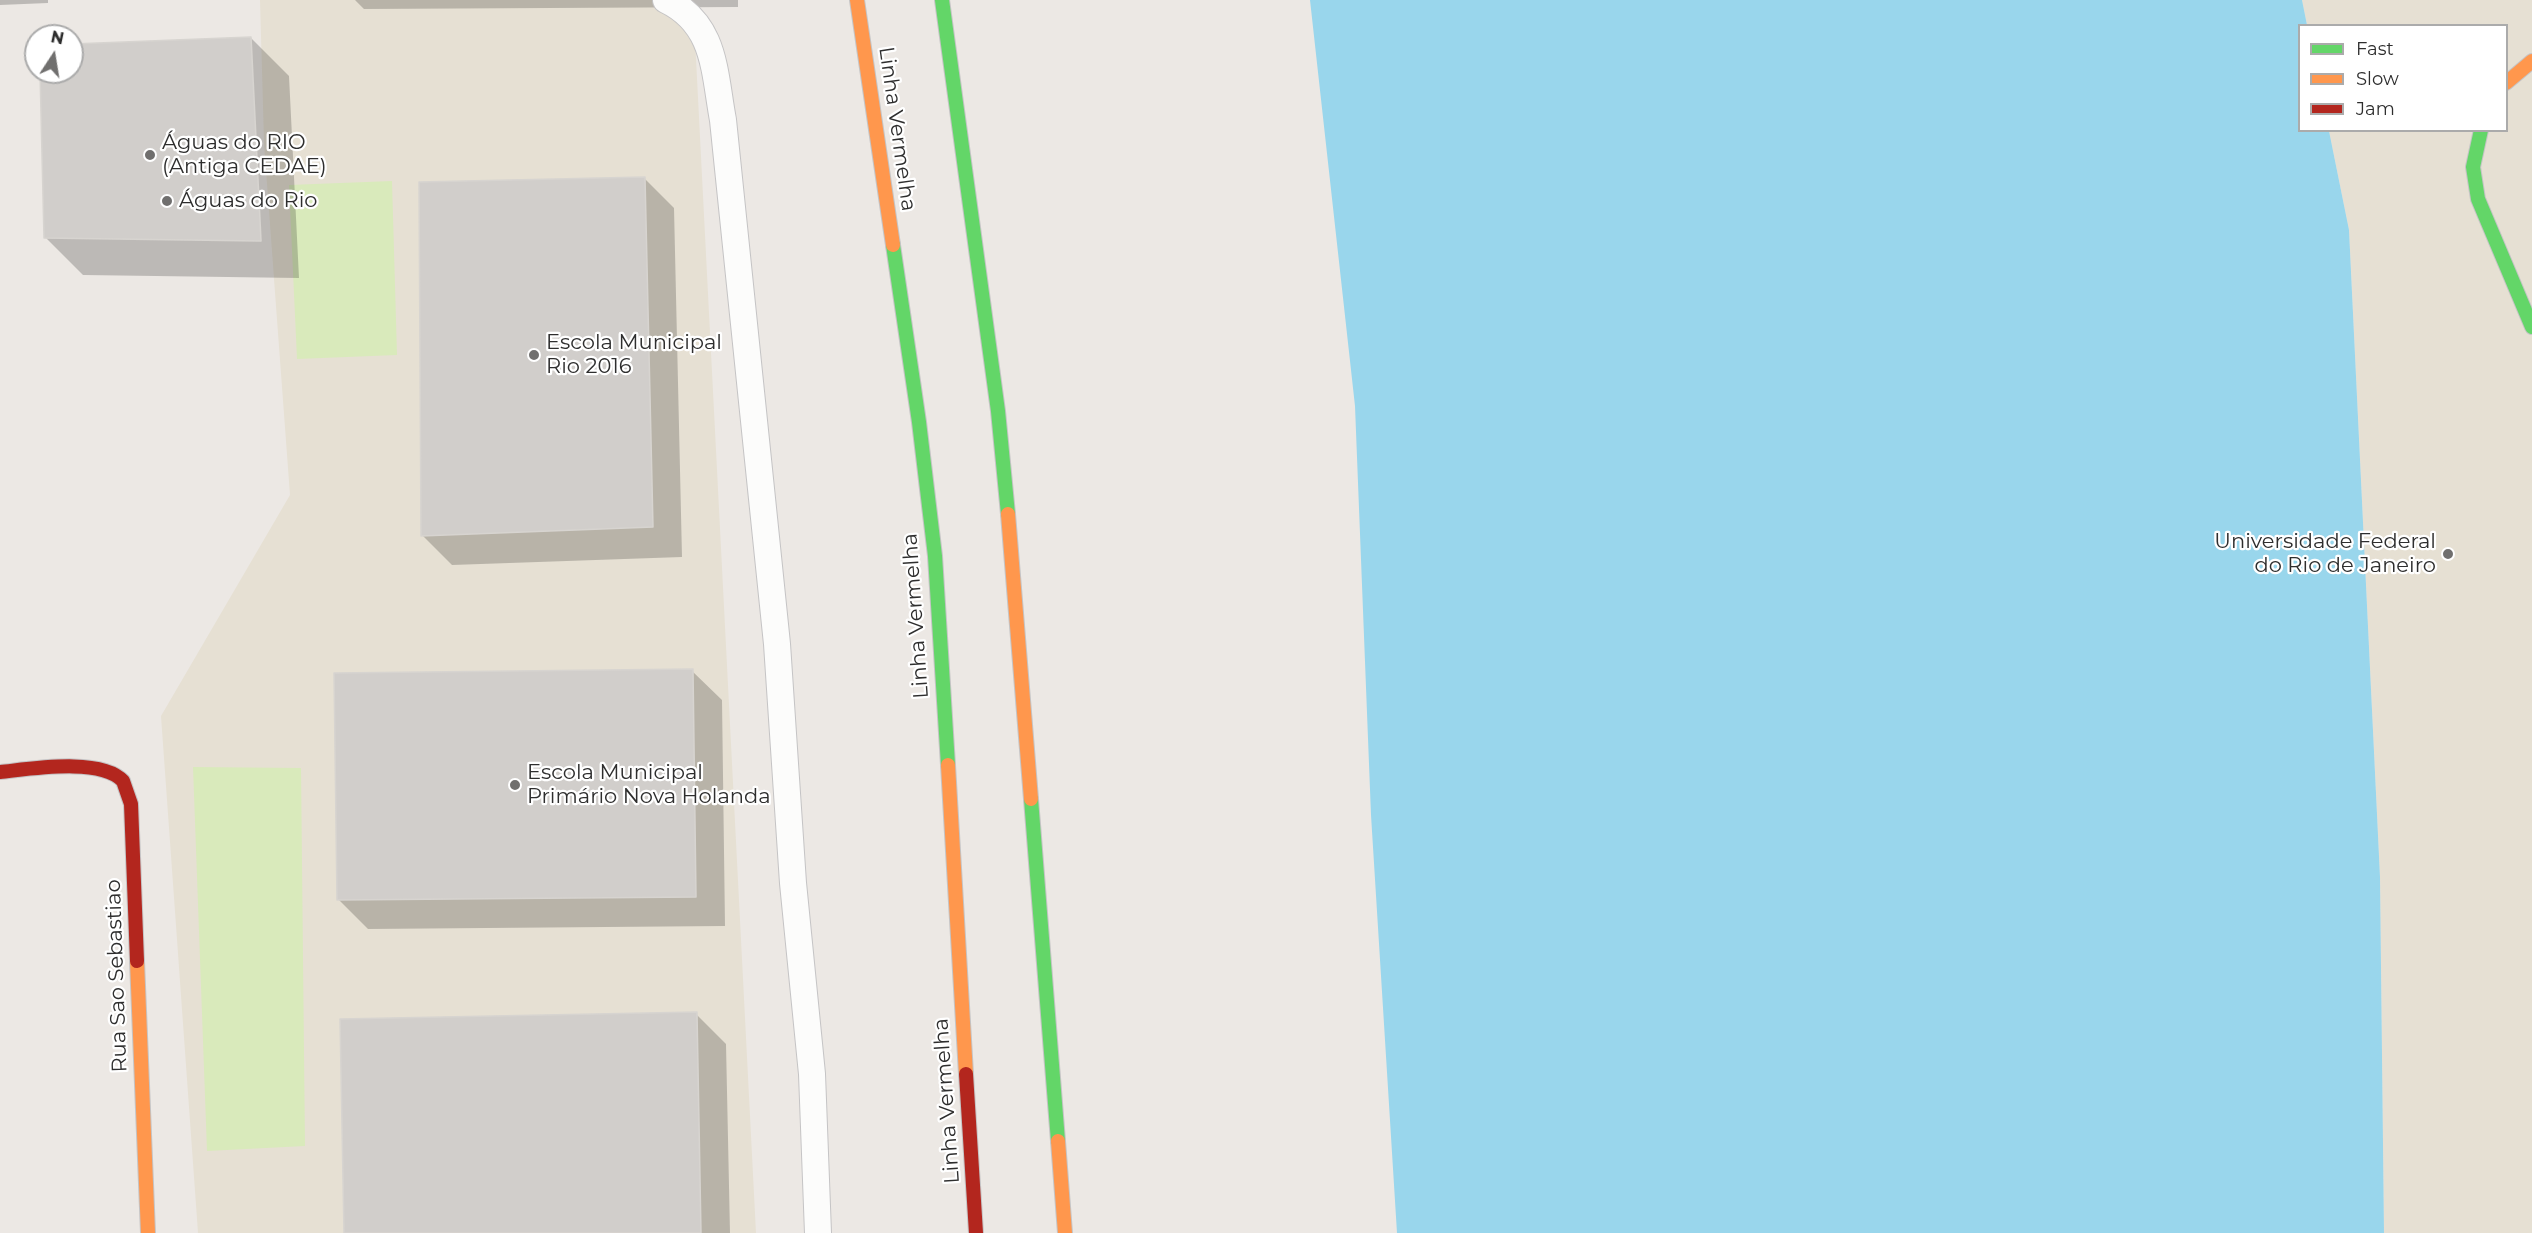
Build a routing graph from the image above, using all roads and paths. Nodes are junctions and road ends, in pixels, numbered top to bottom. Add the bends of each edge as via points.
1 (666, 0) edge
2 (857, 0) edge
3 (942, 0) edge
4 (2532, 61) edge
5 (2508, 81) edge
6 (2481, 132) edge
7 (2532, 327) edge
8 (0, 772) edge
9 (148, 1233) edge
10 (818, 1233) edge
11 (976, 1233) edge
12 (1065, 1233) edge

1 - 10 lane via 700,26 708,40 723,120 777,644 793,883 812,1074
2 - 11 main road, Linha Vermelha via 935,556
3 - 12 main road via 998,411
4 - 5 main road
6 - 7 main road via 2473,167 2478,199
8 - 9 main road, Rua Sao Sebastiao via 103,769 127,785 131,804

